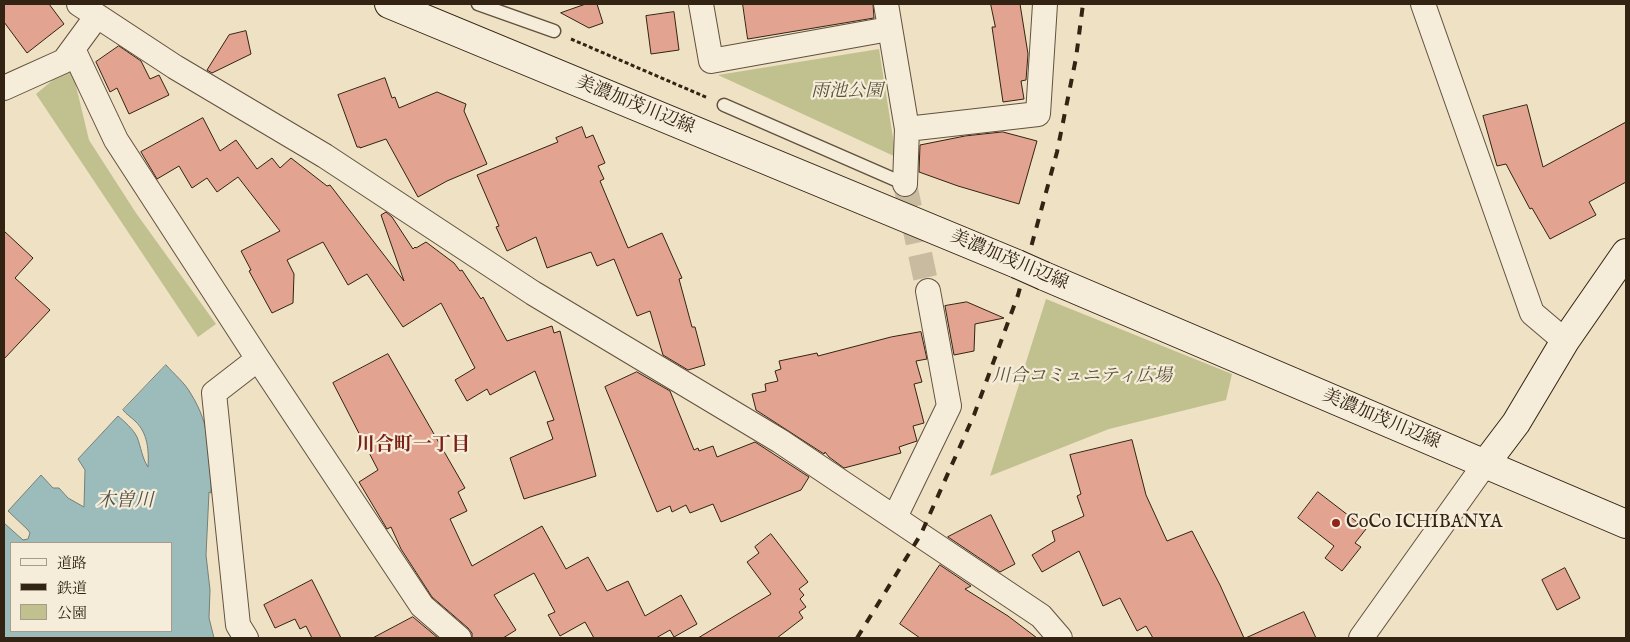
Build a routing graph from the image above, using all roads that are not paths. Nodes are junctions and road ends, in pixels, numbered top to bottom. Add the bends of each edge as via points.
1 (389, 4) edge
2 (478, 4) edge
3 (701, 4) edge
4 (886, 4) edge
5 (1046, 4) edge
6 (1423, 4) edge
7 (88, 10) edge
8 (889, 29) junction
9 (554, 31) road end
10 (74, 49) junction
11 (4, 88) edge
12 (724, 105) road end
13 (908, 129) junction
14 (905, 184) joint
15 (1626, 253) edge
16 (928, 291) tunnel mouth
17 (1565, 341) junction
18 (258, 359) junction
19 (1485, 464) junction
20 (895, 517) junction
21 (1626, 524) edge
22 (246, 638) edge
23 (459, 638) edge
24 (1060, 638) edge
25 (1361, 638) edge

1 - 19 main road, 美濃加茂川辺線, bridge via 1017,264
2 - 9 lane
3 - 8 street via 711,62
4 - 8 street
5 - 13 street via 1038,114
6 - 17 street via 1532,313
7 - 10 street
7 - 20 street via 175,67 325,156 533,293 780,441
8 - 13 street
10 - 11 street via 64,62
10 - 18 street via 116,140
12 - 14 lane
13 - 14 street
15 - 17 main road
16 - 20 street via 949,406
17 - 19 main road via 1516,424
18 - 22 street via 214,393 238,625
18 - 23 street via 422,606
19 - 21 main road, 美濃加茂川辺線
19 - 25 street
20 - 24 street via 1041,616

